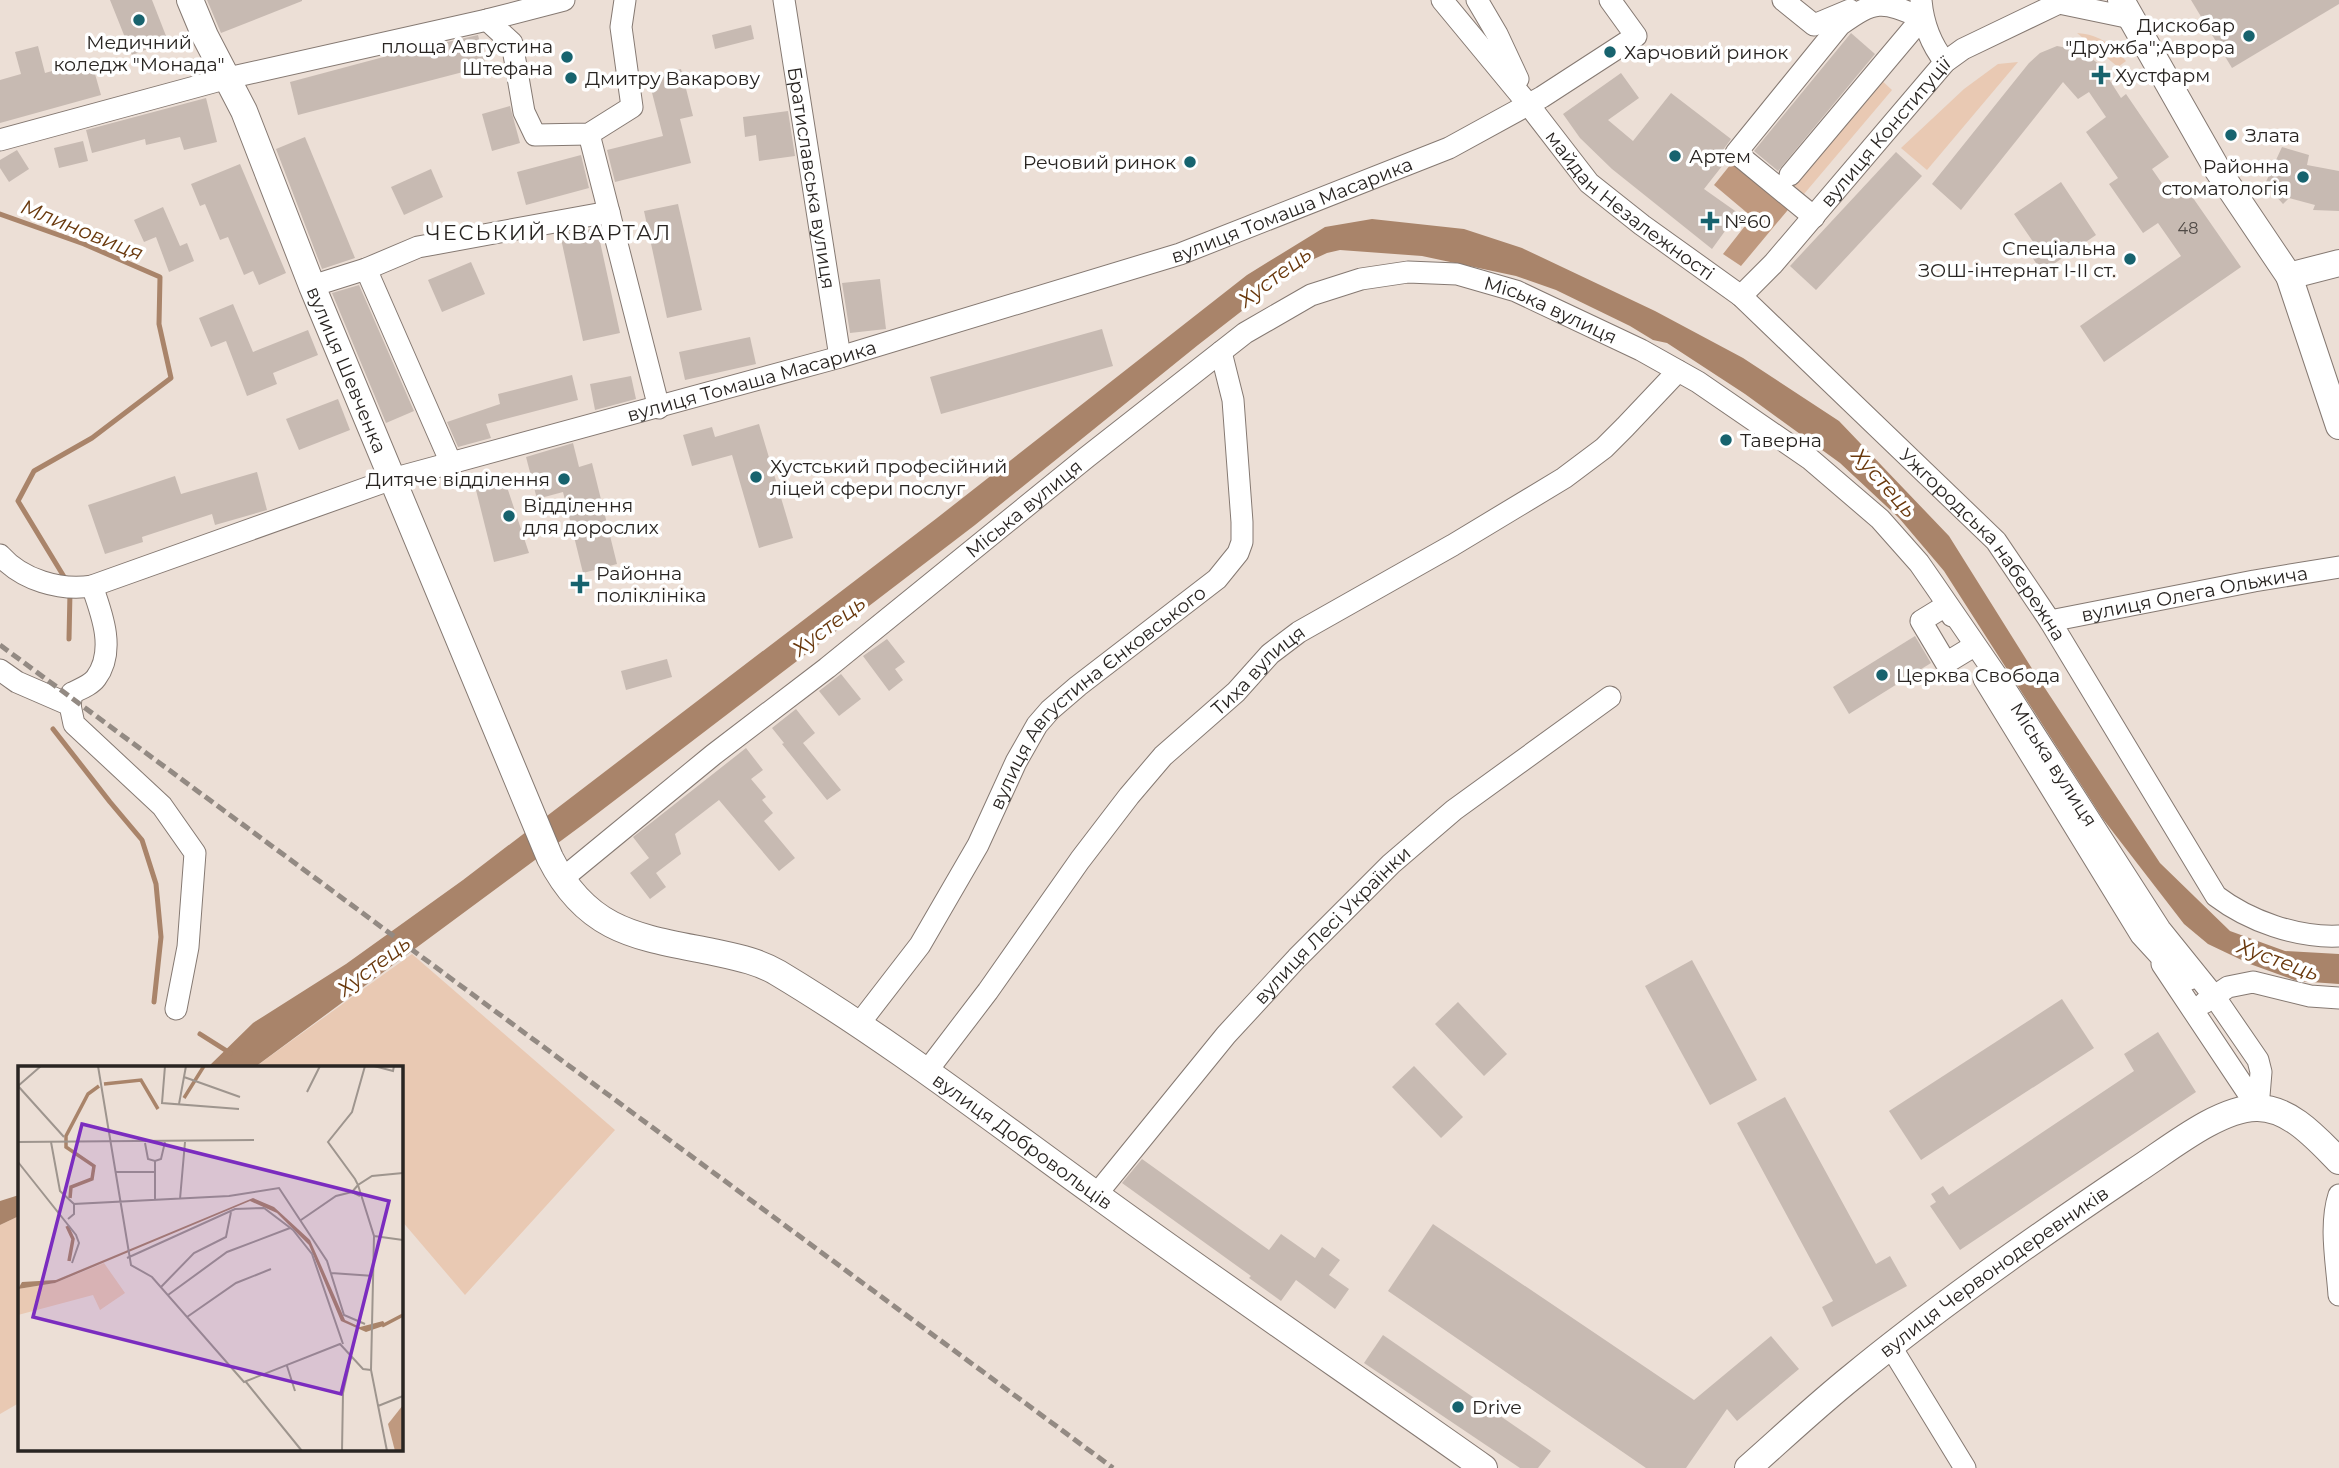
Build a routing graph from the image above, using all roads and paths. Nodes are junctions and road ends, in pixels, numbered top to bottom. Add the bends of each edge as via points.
1 (190, 0) edge
2 (564, 0) edge
3 (625, 0) edge
4 (784, 0) edge
5 (1442, 0) edge
6 (1477, 0) edge
7 (1610, 0) edge
8 (1783, 0) edge
9 (2059, 1) edge
10 (1859, 7) junction
11 (1922, 9) edge
12 (2126, 9) edge
13 (487, 20) junction
14 (1945, 62) junction
15 (229, 78) junction
16 (1528, 103) junction
17 (589, 134) junction
18 (0, 139) edge
19 (1790, 175) dead end
20 (609, 212) junction
21 (1814, 217) junction
22 (2339, 262) edge
23 (366, 269) junction
24 (2289, 276) junction
25 (312, 286) junction
26 (1741, 296) junction
27 (1221, 352) junction
28 (840, 357) junction
29 (1678, 371) junction
30 (659, 408) junction
31 (2339, 426) edge
32 (451, 463) junction
33 (392, 479) junction
34 (0, 555) edge
35 (2339, 567) edge
36 (74, 586) junction
37 (1947, 605) junction
38 (2050, 621) junction
39 (1971, 647) junction
40 (0, 670) edge
41 (1610, 697) dead end
42 (70, 705) junction
43 (556, 869) junction
44 (2339, 936) edge
45 (2150, 946) junction
46 (2214, 996) junction
47 (2339, 998) edge
48 (176, 1009) dead end
49 (2193, 1011) junction
50 (859, 1024) junction
51 (927, 1071) junction
52 (2258, 1108) junction
53 (2339, 1161) edge
54 (1096, 1195) junction
55 (2339, 1195) edge
56 (2339, 1295) edge
57 (1891, 1347) junction
58 (1483, 1468) edge
59 (1748, 1468) edge
60 (1965, 1468) edge

1 - 15 main road, вулиця Шевченка
2 - 13 street
3 - 17 street via 621,27 632,107
4 - 28 street, Братиславська вулиця
5 - 16 street, майдан Незалежності
6 - 16 street, майдан Незалежності
7 - 16 street, вулиця Томаша Масарика via 1636,36
8 - 10 street via 1814,25
9 - 12 street, вулиця Конституції
9 - 14 street, вулиця Конституції
10 - 11 street via 1870,2
10 - 21 street via 1736,153
11 - 14 street via 1935,49
11 - 19 street
12 - 24 main road via 2217,169
13 - 15 street
13 - 17 street via 512,43 524,112 535,135
14 - 21 street, вулиця Конституції
15 - 18 street
15 - 25 main road, вулиця Шевченка
16 - 26 street, майдан Незалежності via 1589,183
16 - 28 street, вулиця Томаша Масарика via 1449,148 1180,254
17 - 20 street
20 - 23 street via 418,247
20 - 30 street
21 - 26 street, вулиця Конституції
22 - 24 main road
23 - 25 street
23 - 32 street
24 - 31 main road
25 - 33 main road, вулиця Шевченка
26 - 38 street, Ужгородська набережна via 1996,541
27 - 29 street, Міська вулиця via 1311,295 1385,274 1435,272 1516,290
27 - 43 street, Міська вулиця via 877,628
27 - 50 street, вулиця Августина Єнковського via 1233,400 1242,522 1238,554 1217,579 1078,686 1037,725 978,845 920,945
28 - 30 street, вулиця Томаша Масарика
29 - 37 street, Міська вулиця via 1840,483 1900,540
29 - 51 street, Тиха вулиця via 1604,448 1564,478 1299,632 1270,654 1236,692 1163,756 1122,805
30 - 32 street, вулиця Томаша Масарика
32 - 33 street, вулиця Томаша Масарика
33 - 36 street, вулиця Томаша Масарика
33 - 43 main road, вулиця Шевченка
34 - 36 street via 31,578
35 - 38 street, вулиця Олега Ольжича
36 - 42 street via 106,636 106,659 95,680 72,693
37 - 39 street, Міська вулиця
37 - 39 street via 1921,621 1946,663
38 - 44 street, Ужгородська набережна via 2216,896 2232,909 2298,932
39 - 45 street via 1997,704
39 - 46 street, Міська вулиця via 2003,685 2160,929
40 - 42 street
41 - 54 street, вулиця Лесі Українки via 1454,810 1391,864 1226,1035
42 - 48 street via 74,724 162,806 195,853 188,947
43 - 50 main road, вулиця Добровольців via 590,912 611,926 761,964
45 - 46 street
45 - 49 street
46 - 47 street via 2228,987 2253,982
46 - 49 street
46 - 52 street, Міська вулиця via 2258,1060
49 - 52 street
50 - 51 main road, вулиця Добровольців
51 - 54 main road, вулиця Добровольців
52 - 53 main road via 2296,1122
52 - 57 main road, вулиця Червонодеревників via 2228,1115 2194,1133 1947,1303
54 - 58 main road, вулиця Добровольців
55 - 56 street via 2335,1219
57 - 59 main road, вулиця Червонодеревників
57 - 60 street

